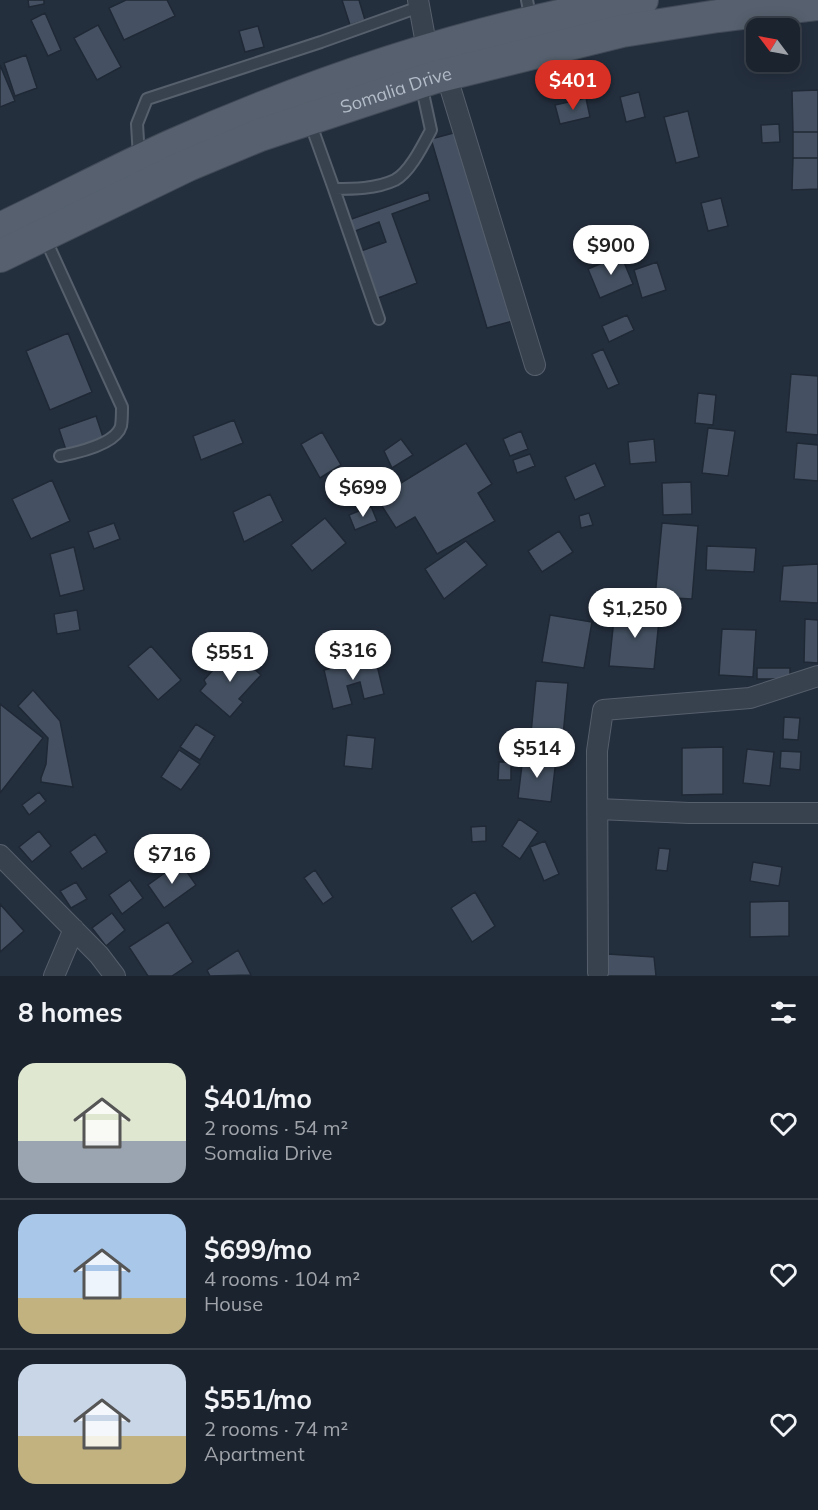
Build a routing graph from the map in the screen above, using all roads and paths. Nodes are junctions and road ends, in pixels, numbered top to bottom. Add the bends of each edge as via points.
1 (628, 1) edge
2 (418, 3) edge
3 (818, 4) edge
4 (529, 11) edge
5 (431, 71) junction
6 (309, 119) junction
7 (140, 162) junction
8 (334, 189) junction
9 (0, 230) edge
10 (43, 235) junction
11 (0, 256) edge
12 (379, 319) dead end
13 (535, 365) dead end
14 (60, 456) dead end
15 (818, 676) edge
16 (598, 809) junction
17 (818, 813) edge
18 (0, 855) edge
19 (74, 929) junction
20 (598, 972) dead end
21 (54, 976) edge
22 (115, 976) edge

1 - 4 main road, Somalia Drive
2 - 5 street
2 - 7 lane via 321,42 147,99 137,124
3 - 5 main road, Somalia Drive via 622,31
4 - 5 main road, Somalia Drive
5 - 6 main road, Somalia Drive
5 - 7 main road, Somalia Drive via 246,115
5 - 8 lane via 431,130 414,160 396,179 360,189
5 - 13 street
6 - 8 lane
6 - 10 main road, Somalia Drive via 188,165
7 - 9 main road, Somalia Drive
8 - 12 lane
10 - 11 main road, Somalia Drive
10 - 14 lane via 122,406 121,427 112,438 78,453
15 - 16 street via 750,698 603,710 597,751
16 - 17 street
16 - 20 street
18 - 19 street
19 - 21 street
19 - 22 street

